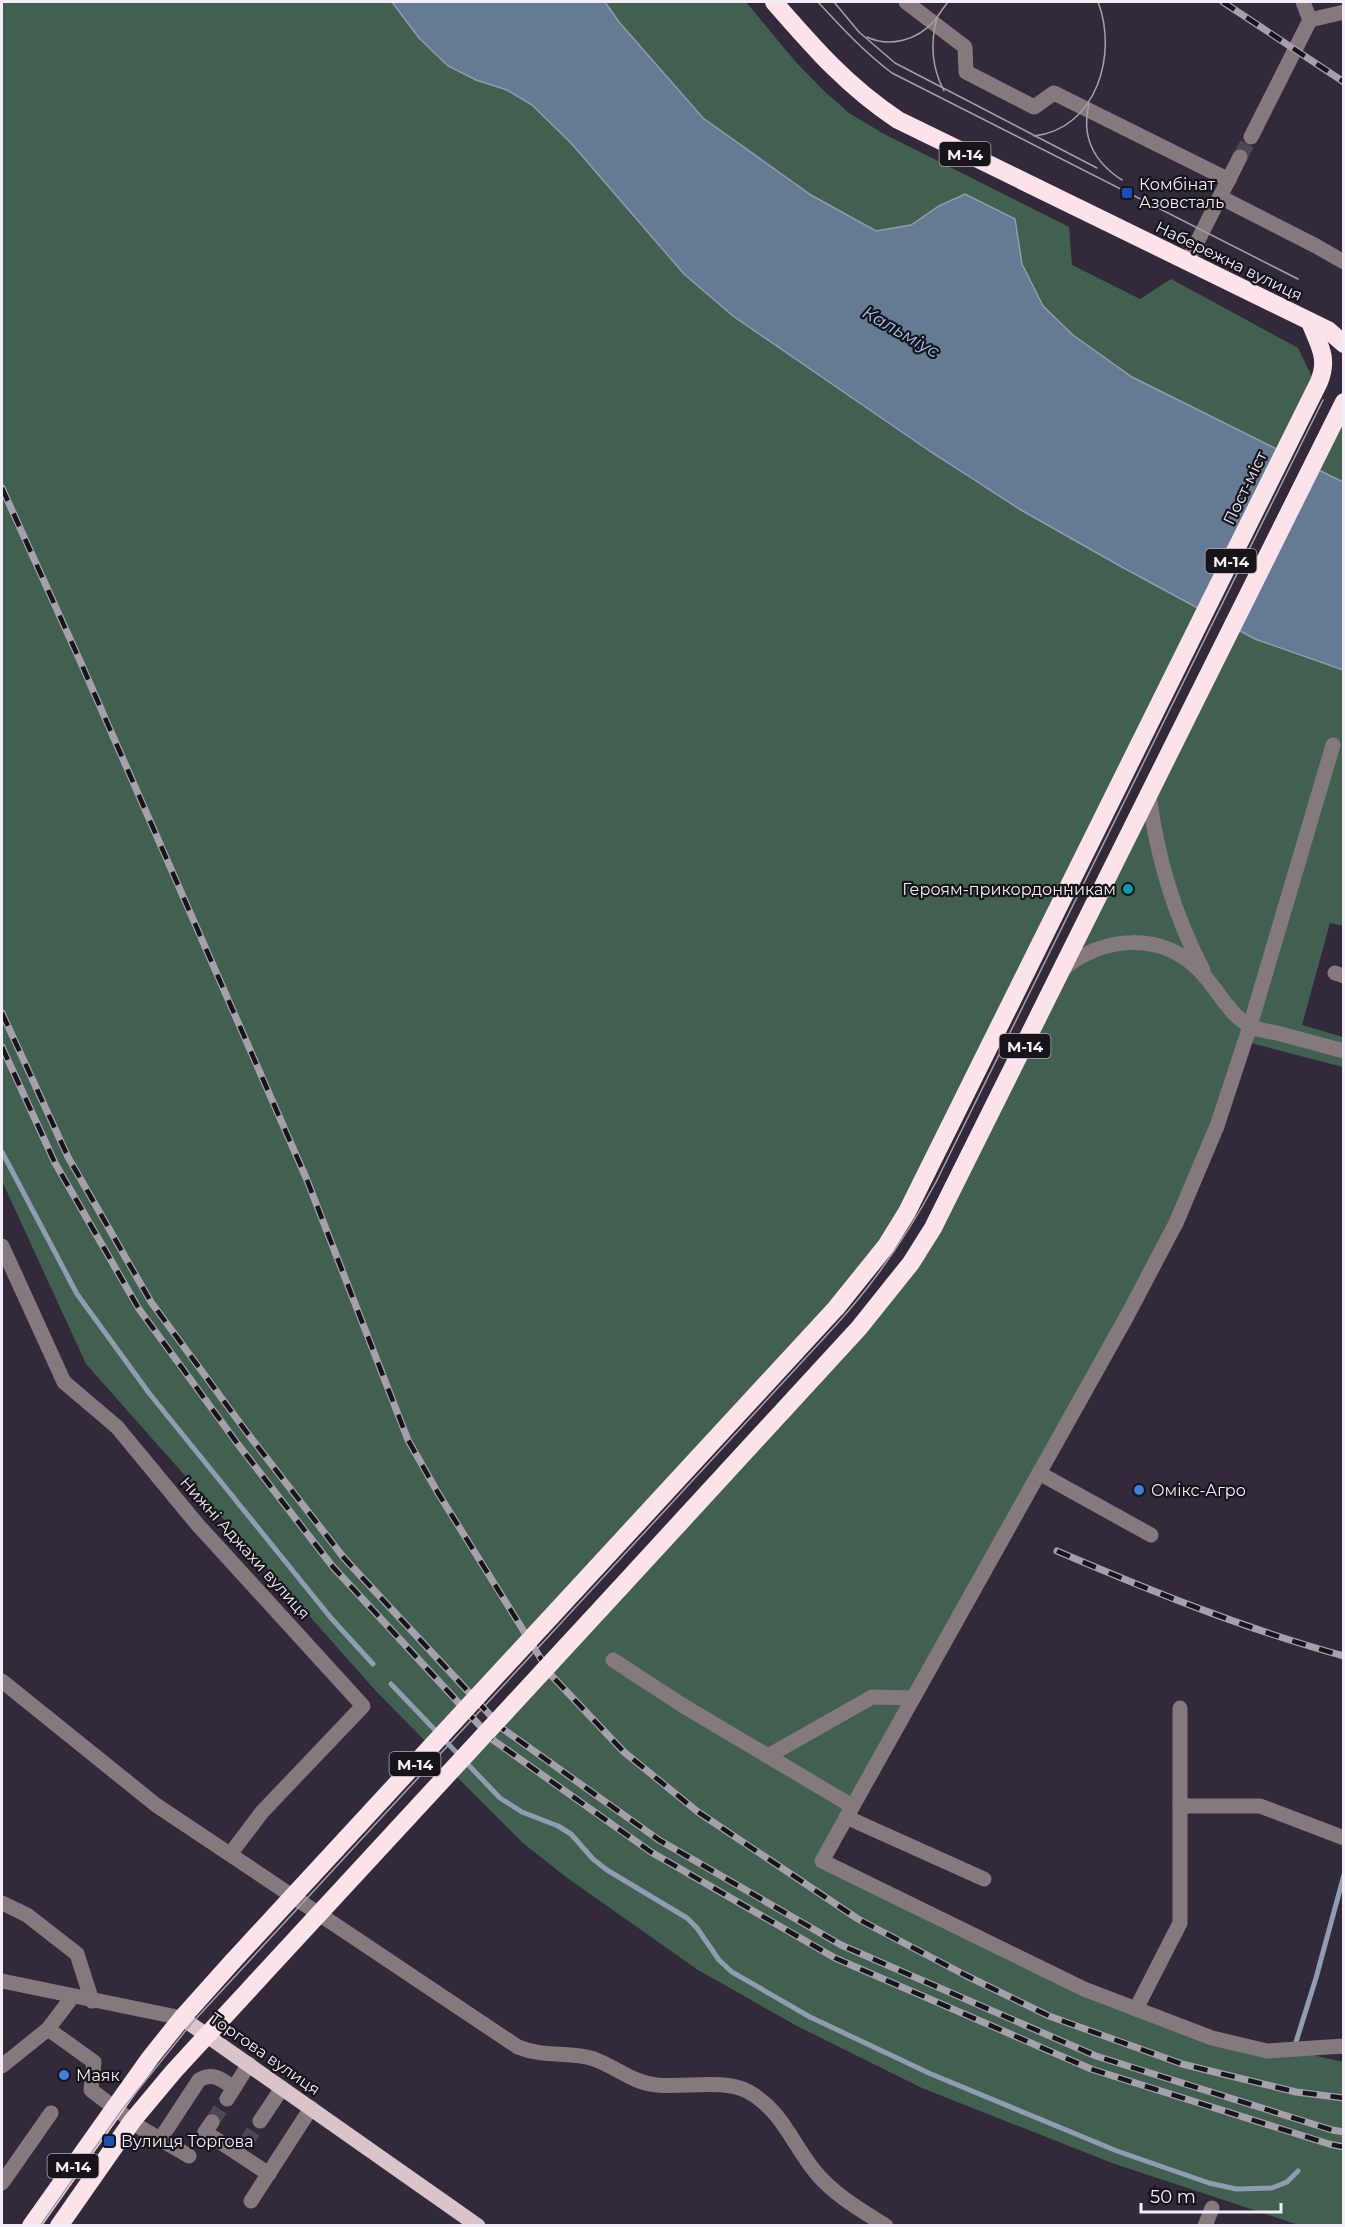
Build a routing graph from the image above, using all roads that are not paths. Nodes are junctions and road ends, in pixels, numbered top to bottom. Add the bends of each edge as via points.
1 (774, 2) edge
2 (906, 2) edge
3 (1303, 2) edge
4 (1344, 12) edge
5 (1310, 20) junction
6 (1251, 137) tunnel mouth
7 (1240, 157) tunnel mouth
8 (1229, 180) junction
9 (1220, 197) junction
10 (1187, 262) junction
11 (1344, 262) edge
12 (1310, 322) junction
13 (1344, 344) edge
14 (1342, 406) edge
15 (1333, 745) dead end
16 (1149, 795) junction
17 (1063, 969) junction
18 (1210, 983) junction
19 (1250, 1026) junction
20 (1344, 1051) edge
21 (2, 1246) edge
22 (1039, 1473) junction
23 (1151, 1534) dead end
24 (613, 1660) dead end
25 (2, 1681) edge
26 (913, 1698) junction
27 (1180, 1708) dead end
28 (768, 1756) junction
29 (1180, 1806) junction
30 (849, 1812) junction
31 (1342, 1837) edge
32 (231, 1853) junction
33 (984, 1879) dead end
34 (2, 1904) edge
35 (2, 1981) edge
36 (73, 1996) junction
37 (92, 2001) junction
38 (1136, 2009) junction
39 (182, 2018) junction
40 (48, 2029) junction
41 (207, 2036) junction
42 (1344, 2046) edge
43 (249, 2064) junction
44 (2, 2066) edge
45 (282, 2088) junction
46 (115, 2106) junction
47 (311, 2108) junction
48 (51, 2113) dead end
49 (133, 2120) junction
50 (260, 2121) tunnel mouth
51 (212, 2122) dead end
52 (161, 2138) junction
53 (189, 2156) dead end
54 (269, 2174) junction
55 (2, 2183) edge
56 (251, 2201) dead end
57 (1212, 2208) dead end
58 (31, 2226) edge
59 (59, 2226) edge
60 (478, 2226) edge
61 (886, 2226) edge
62 (1205, 2226) edge

1 - 10 highway, Набережна вулиця / М-14 via 850,85 898,120
2 - 8 street via 965,47 966,72 1034,107 1054,93
3 - 5 street
4 - 5 street
5 - 6 street
7 - 8 street
8 - 9 street
9 - 10 street
9 - 11 street
10 - 12 highway, Набережна вулиця / М-14
12 - 13 highway, М-14 via 1328,330
12 - 39 highway, Пост-міст / М-14, bridge via 1324,364 1313,395 921,1186 886,1246 828,1317
14 - 16 highway, М-14
15 - 19 street
16 - 17 highway, М-14
16 - 18 street via 1168,888
17 - 18 street via 1102,946 1139,943 1176,953
17 - 41 highway, М-14, bridge via 933,1228 886,1297
18 - 19 street
19 - 20 street
19 - 22 street via 1217,1126 1176,1223
21 - 32 street, Нижні Аджахи вулиця via 64,1382 117,1428 197,1524 363,1706 262,1812
22 - 23 street
22 - 26 street
24 - 28 street
25 - 32 street via 156,1805
26 - 28 street via 872,1697
26 - 30 street
27 - 29 street
28 - 30 street
29 - 31 street via 1260,1806
29 - 38 street via 1180,1923
30 - 33 street
30 - 38 street via 822,1861 1084,1989
32 - 61 street via 518,2048 545,2055 586,2057 644,2084 730,2086 745,2090 776,2115 833,2191
34 - 37 street via 27,1915 77,1954
35 - 36 street, Торгова вулиця
36 - 37 street, Торгова вулиця
36 - 40 street
37 - 39 street, Торгова вулиця
38 - 42 street via 1212,2038 1267,2051
39 - 41 main road, Торгова вулиця
39 - 46 highway, М-14
40 - 44 street
40 - 46 street via 94,2062 87,2096
41 - 43 main road, Торгова вулиця
41 - 49 highway, М-14
43 - 45 main road, Торгова вулиця
43 - 52 street via 230,2093 217,2076 199,2080
45 - 47 main road, Торгова вулиця
45 - 50 street
46 - 49 street
46 - 58 highway, М-14
47 - 54 street
47 - 60 main road, Торгова вулиця
48 - 55 street
49 - 52 street
49 - 59 highway, М-14
51 - 54 street via 205,2132 242,2149
52 - 53 street
54 - 56 street
57 - 62 street

